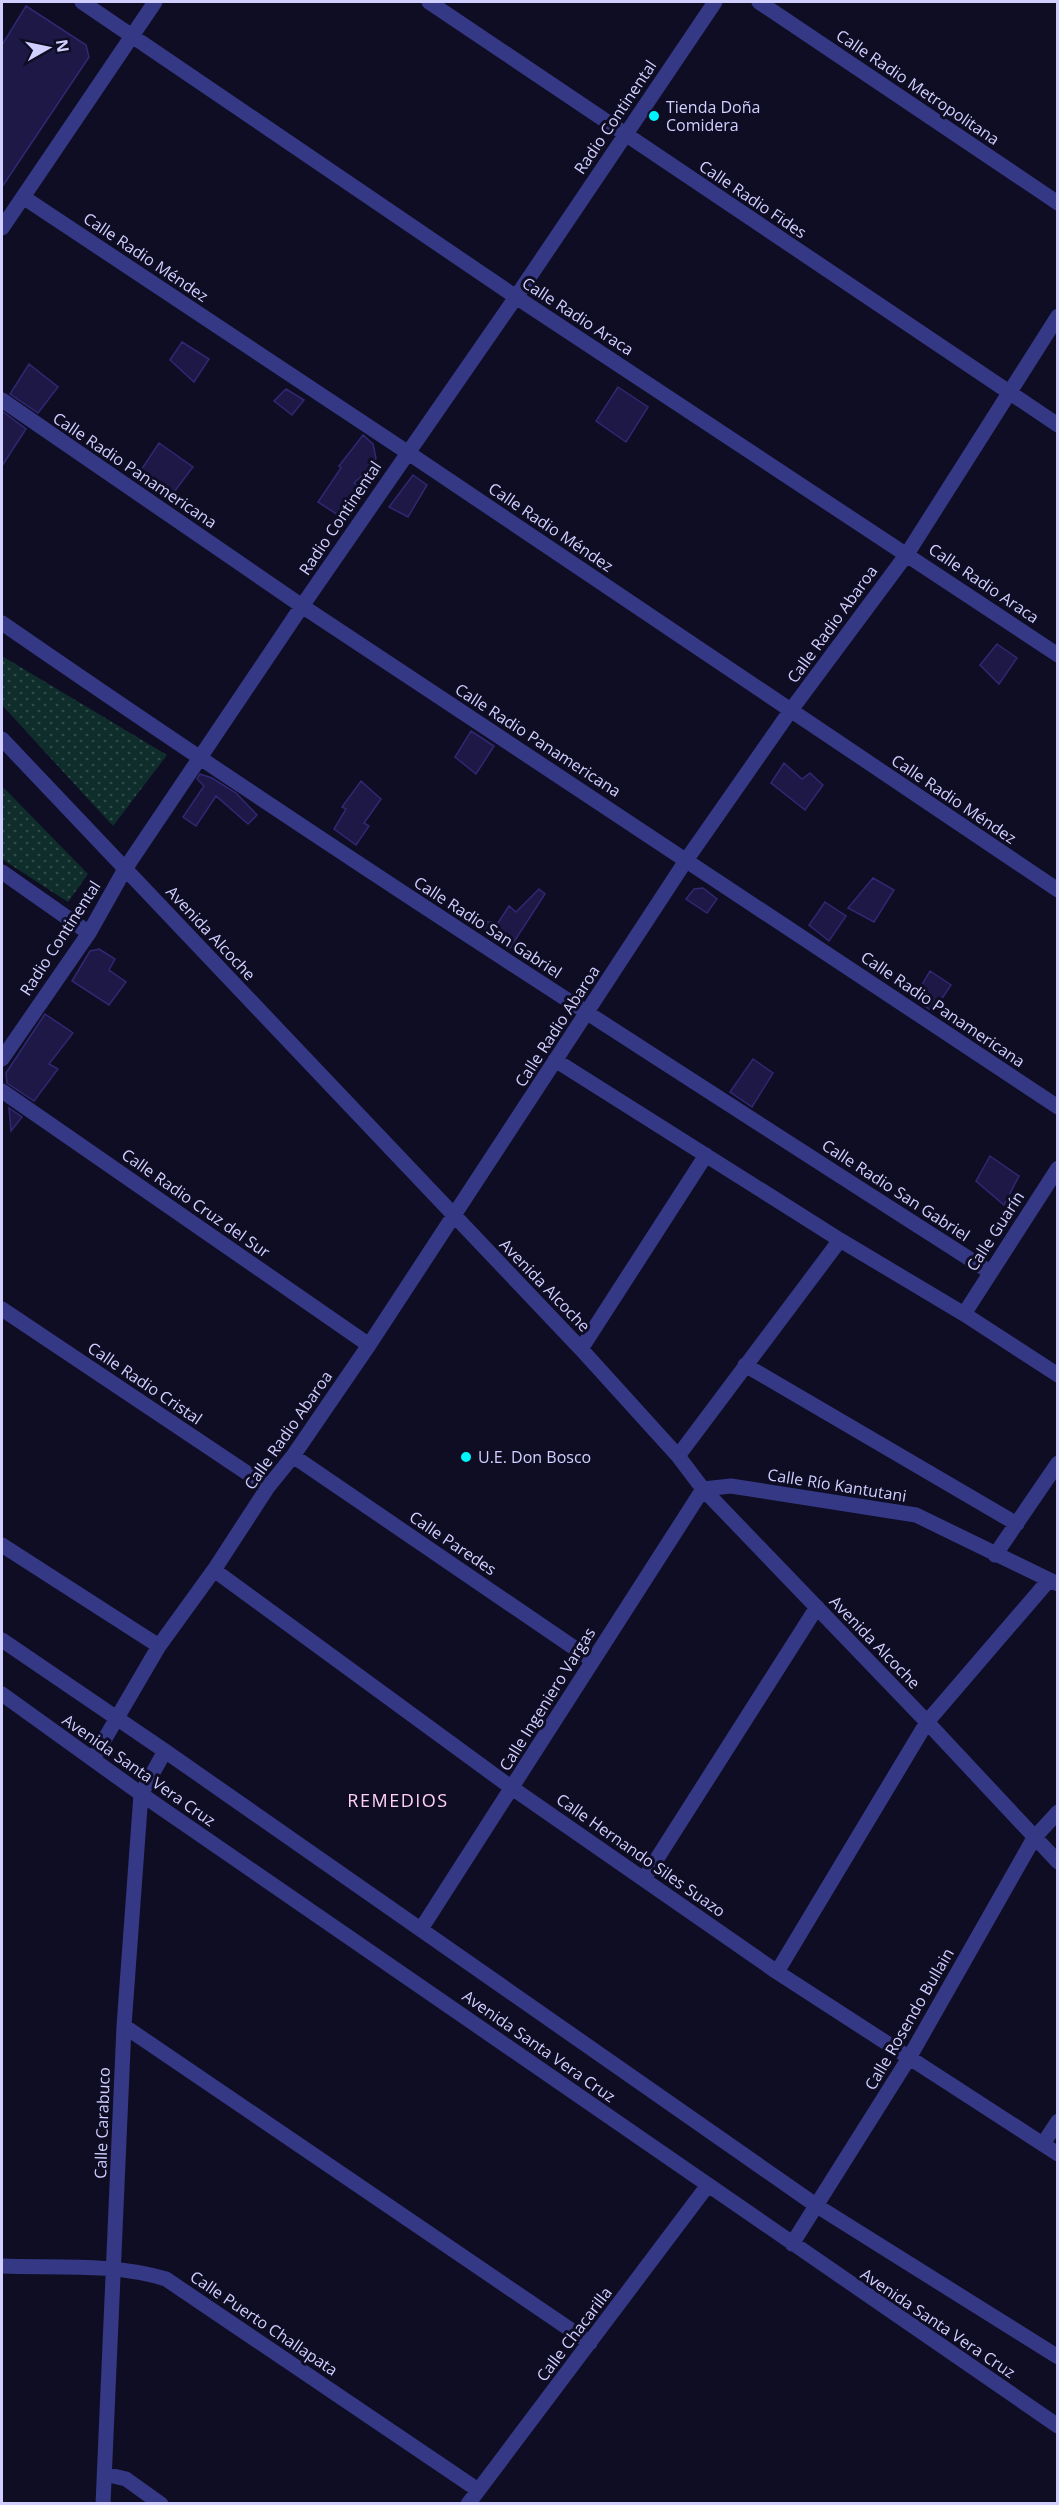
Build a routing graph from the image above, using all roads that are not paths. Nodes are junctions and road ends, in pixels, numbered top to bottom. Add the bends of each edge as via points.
1 (82, 2) edge
2 (155, 2) edge
3 (429, 2) edge
4 (715, 2) edge
5 (759, 2) edge
6 (132, 35) junction
7 (626, 135) junction
8 (22, 197) junction
9 (1058, 202) edge
10 (2, 228) edge
11 (516, 297) junction
12 (1058, 316) edge
13 (1009, 393) junction
14 (2, 400) edge
15 (1058, 425) edge
16 (408, 452) junction
17 (907, 554) junction
18 (302, 606) junction
19 (2, 623) edge
20 (1058, 655) edge
21 (791, 710) junction
22 (2, 738) edge
23 (199, 760) junction
24 (687, 859) junction
25 (125, 869) junction
26 (2, 872) edge
27 (1058, 890) edge
28 (89, 933) junction
29 (586, 1014) junction
30 (2, 1059) edge
31 (555, 1060) junction
32 (2, 1091) edge
33 (1058, 1107) edge
34 (706, 1155) junction
35 (1058, 1168) edge
36 (455, 1217) junction
37 (840, 1240) junction
38 (990, 1272) junction
39 (2, 1309) edge
40 (964, 1314) junction
41 (369, 1345) junction
42 (580, 1349) junction
43 (745, 1365) junction
44 (1058, 1375) edge
45 (293, 1456) junction
46 (678, 1456) junction
47 (1058, 1464) edge
48 (268, 1487) junction
49 (703, 1489) junction
50 (1017, 1524) junction
51 (2, 1545) edge
52 (995, 1555) junction
53 (214, 1570) junction
54 (1053, 1582) edge
55 (817, 1607) junction
56 (2, 1640) edge
57 (159, 1646) junction
58 (592, 1660) junction
59 (2, 1694) edge
60 (115, 1718) junction
61 (927, 1722) junction
62 (165, 1750) junction
63 (93, 1759) junction
64 (512, 1788) junction
65 (141, 1794) junction
66 (1058, 1812) edge
67 (1034, 1838) junction
68 (1058, 1862) edge
69 (644, 1879) junction
70 (421, 1929) junction
71 (777, 1972) junction
72 (124, 2026) junction
73 (909, 2058) junction
74 (1058, 2121) edge
75 (1043, 2144) junction
76 (1058, 2154) edge
77 (708, 2185) junction
78 (817, 2206) junction
79 (792, 2244) junction
80 (2, 2266) edge
81 (115, 2270) junction
82 (590, 2343) junction
83 (1058, 2356) edge
84 (1058, 2426) edge
85 (105, 2474) junction
86 (478, 2490) junction
87 (103, 2504) edge
88 (161, 2504) edge
89 (468, 2504) edge

1 - 6 street, Calle Radio Araca
2 - 6 street
3 - 7 street, Calle Radio Fides
4 - 7 street, Radio Continental
5 - 9 street, Calle Radio Metropolitana
6 - 8 street
6 - 11 street, Calle Radio Araca
7 - 11 street, Radio Continental
7 - 13 street, Calle Radio Fides
8 - 10 street
8 - 16 street, Calle Radio Méndez
11 - 16 street, Radio Continental
11 - 17 street, Calle Radio Araca
12 - 13 street, Calle Radio Abaroa
13 - 15 street, Calle Radio Fides
13 - 17 street, Calle Radio Abaroa
14 - 18 street, Calle Radio Panamericana
16 - 18 street, Radio Continental
16 - 21 street, Calle Radio Méndez
17 - 20 street, Calle Radio Araca
17 - 21 street, Calle Radio Abaroa
18 - 23 street, Radio Continental
18 - 24 street, Calle Radio Panamericana
19 - 23 street, Calle Radio San Gabriel
21 - 24 street, Calle Radio Abaroa
21 - 27 street, Calle Radio Méndez
22 - 25 street, Avenida Alcoche
23 - 25 street, Radio Continental
23 - 29 street, Calle Radio San Gabriel
24 - 29 street, Calle Radio Abaroa
24 - 33 street, Calle Radio Panamericana
25 - 28 street, Radio Continental
25 - 36 street, Avenida Alcoche
26 - 28 street
28 - 30 street, Radio Continental
29 - 31 street, Calle Radio Abaroa
29 - 38 street, Calle Radio San Gabriel
31 - 34 street
31 - 36 street, Calle Radio Abaroa
32 - 41 street, Calle Radio Cruz del Sur
34 - 37 street
34 - 42 street
35 - 38 street, Calle Guarín
36 - 41 street, Calle Radio Abaroa
36 - 42 street, Avenida Alcoche
37 - 40 street
37 - 43 street
38 - 40 street, Calle Guarín
39 - 48 street, Calle Radio Cristal
40 - 44 street
41 - 45 street, Calle Radio Abaroa
42 - 46 street, Avenida Alcoche
43 - 46 street
43 - 50 street
45 - 48 street, Calle Radio Abaroa
45 - 58 street, Calle Paredes
46 - 49 street, Avenida Alcoche
47 - 50 street
48 - 53 street, Calle Radio Abaroa
49 - 52 street, Calle Río Kantutani via 731,1486 916,1515
49 - 55 street, Avenida Alcoche
49 - 58 street, Calle Ingeniero Vargas
50 - 52 street
51 - 57 street
52 - 54 street, Calle Río Kantutani
53 - 57 street, Calle Radio Abaroa
53 - 64 street, Calle Hernando Siles Suazo
54 - 61 street
55 - 61 street, Avenida Alcoche
55 - 69 street
56 - 60 street, Avenida Santa Vera Cruz
57 - 60 street, Calle Radio Abaroa
58 - 64 street, Calle Ingeniero Vargas
59 - 63 street, Avenida Santa Vera Cruz
60 - 62 street, Avenida Santa Vera Cruz
60 - 63 street, Calle Radio Abaroa
61 - 67 street, Avenida Alcoche
61 - 71 street
62 - 65 street, Calle Carabuco
62 - 70 street, Avenida Santa Vera Cruz
63 - 65 street, Avenida Santa Vera Cruz
64 - 69 street, Calle Hernando Siles Suazo
64 - 70 street, Calle Ingeniero Vargas
65 - 72 street, Calle Carabuco
65 - 77 street, Avenida Santa Vera Cruz
66 - 67 street, Calle Rosendo Bullain
67 - 68 street, Avenida Alcoche
67 - 73 street, Calle Rosendo Bullain
69 - 71 street, Calle Hernando Siles Suazo
70 - 78 street, Avenida Santa Vera Cruz
71 - 73 street, Calle Hernando Siles Suazo
72 - 81 street, Calle Carabuco
72 - 82 street
73 - 75 street, Calle Hernando Siles Suazo
73 - 78 street, Calle Rosendo Bullain
74 - 75 street
75 - 76 street, Calle Hernando Siles Suazo
77 - 79 street, Avenida Santa Vera Cruz
77 - 82 street, Calle Chacarilla
78 - 79 street, Calle Rosendo Bullain
78 - 83 street, Avenida Santa Vera Cruz
79 - 84 street, Avenida Santa Vera Cruz
80 - 81 street, Calle Puerto Challapata
81 - 85 street, Calle Carabuco
81 - 86 street, Calle Puerto Challapata via 166,2279
82 - 86 street, Calle Chacarilla
85 - 87 street, Calle Carabuco
85 - 88 street via 126,2479
86 - 89 street, Calle Chacarilla

